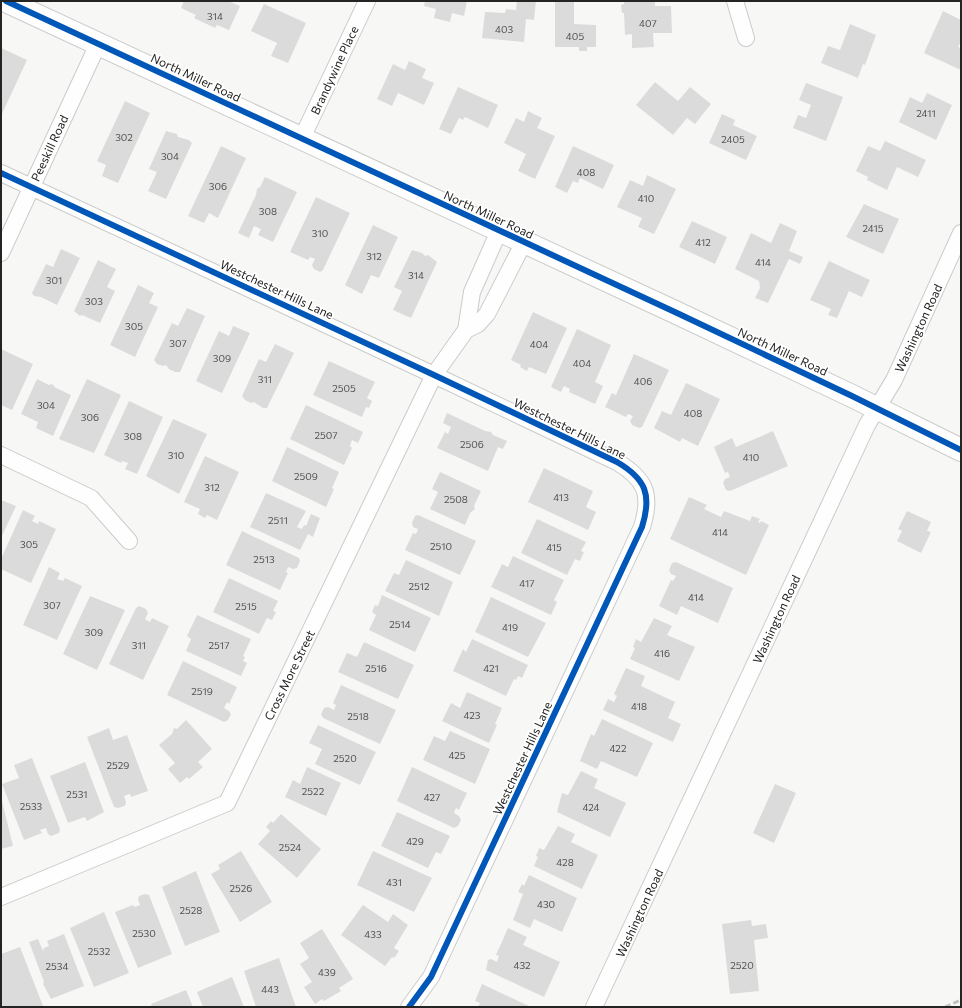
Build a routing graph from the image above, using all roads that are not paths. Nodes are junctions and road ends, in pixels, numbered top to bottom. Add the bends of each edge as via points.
1 (6, 1) edge
2 (367, 1) edge
3 (735, 1) edge
4 (746, 38) dead end
5 (98, 44) junction
6 (302, 138) junction
7 (1, 173) edge
8 (31, 187) junction
9 (499, 231) junction
10 (961, 233) edge
11 (524, 242) junction
12 (1, 253) edge
13 (466, 330) junction
14 (434, 375) junction
15 (877, 408) junction
16 (961, 450) edge
17 (1, 455) edge
18 (129, 541) dead end
19 (1, 897) edge
20 (409, 1007) edge
21 (594, 1007) edge

1 - 5 street, North Miller Road
2 - 6 street, Brandywine Place
3 - 4 street
5 - 6 street, North Miller Road
5 - 8 street, Peeskill Road
6 - 9 street, North Miller Road
7 - 8 street, Westchester Hills Lane
8 - 12 street, Peeskill Road
8 - 14 street, Westchester Hills Lane
9 - 11 street, North Miller Road
9 - 13 street, Cross More Street via 472,292
10 - 15 street, Washington Road via 894,380
11 - 13 street, Cross More Street via 487,314 478,324
11 - 15 street, North Miller Road
13 - 14 street, Cross More Street
14 - 19 street, Cross More Street via 227,803
14 - 20 street, Westchester Hills Lane via 629,469 639,478 647,500 642,527 431,977
15 - 16 street, North Miller Road
15 - 21 street, Washington Road via 860,439
17 - 18 street via 90,498

